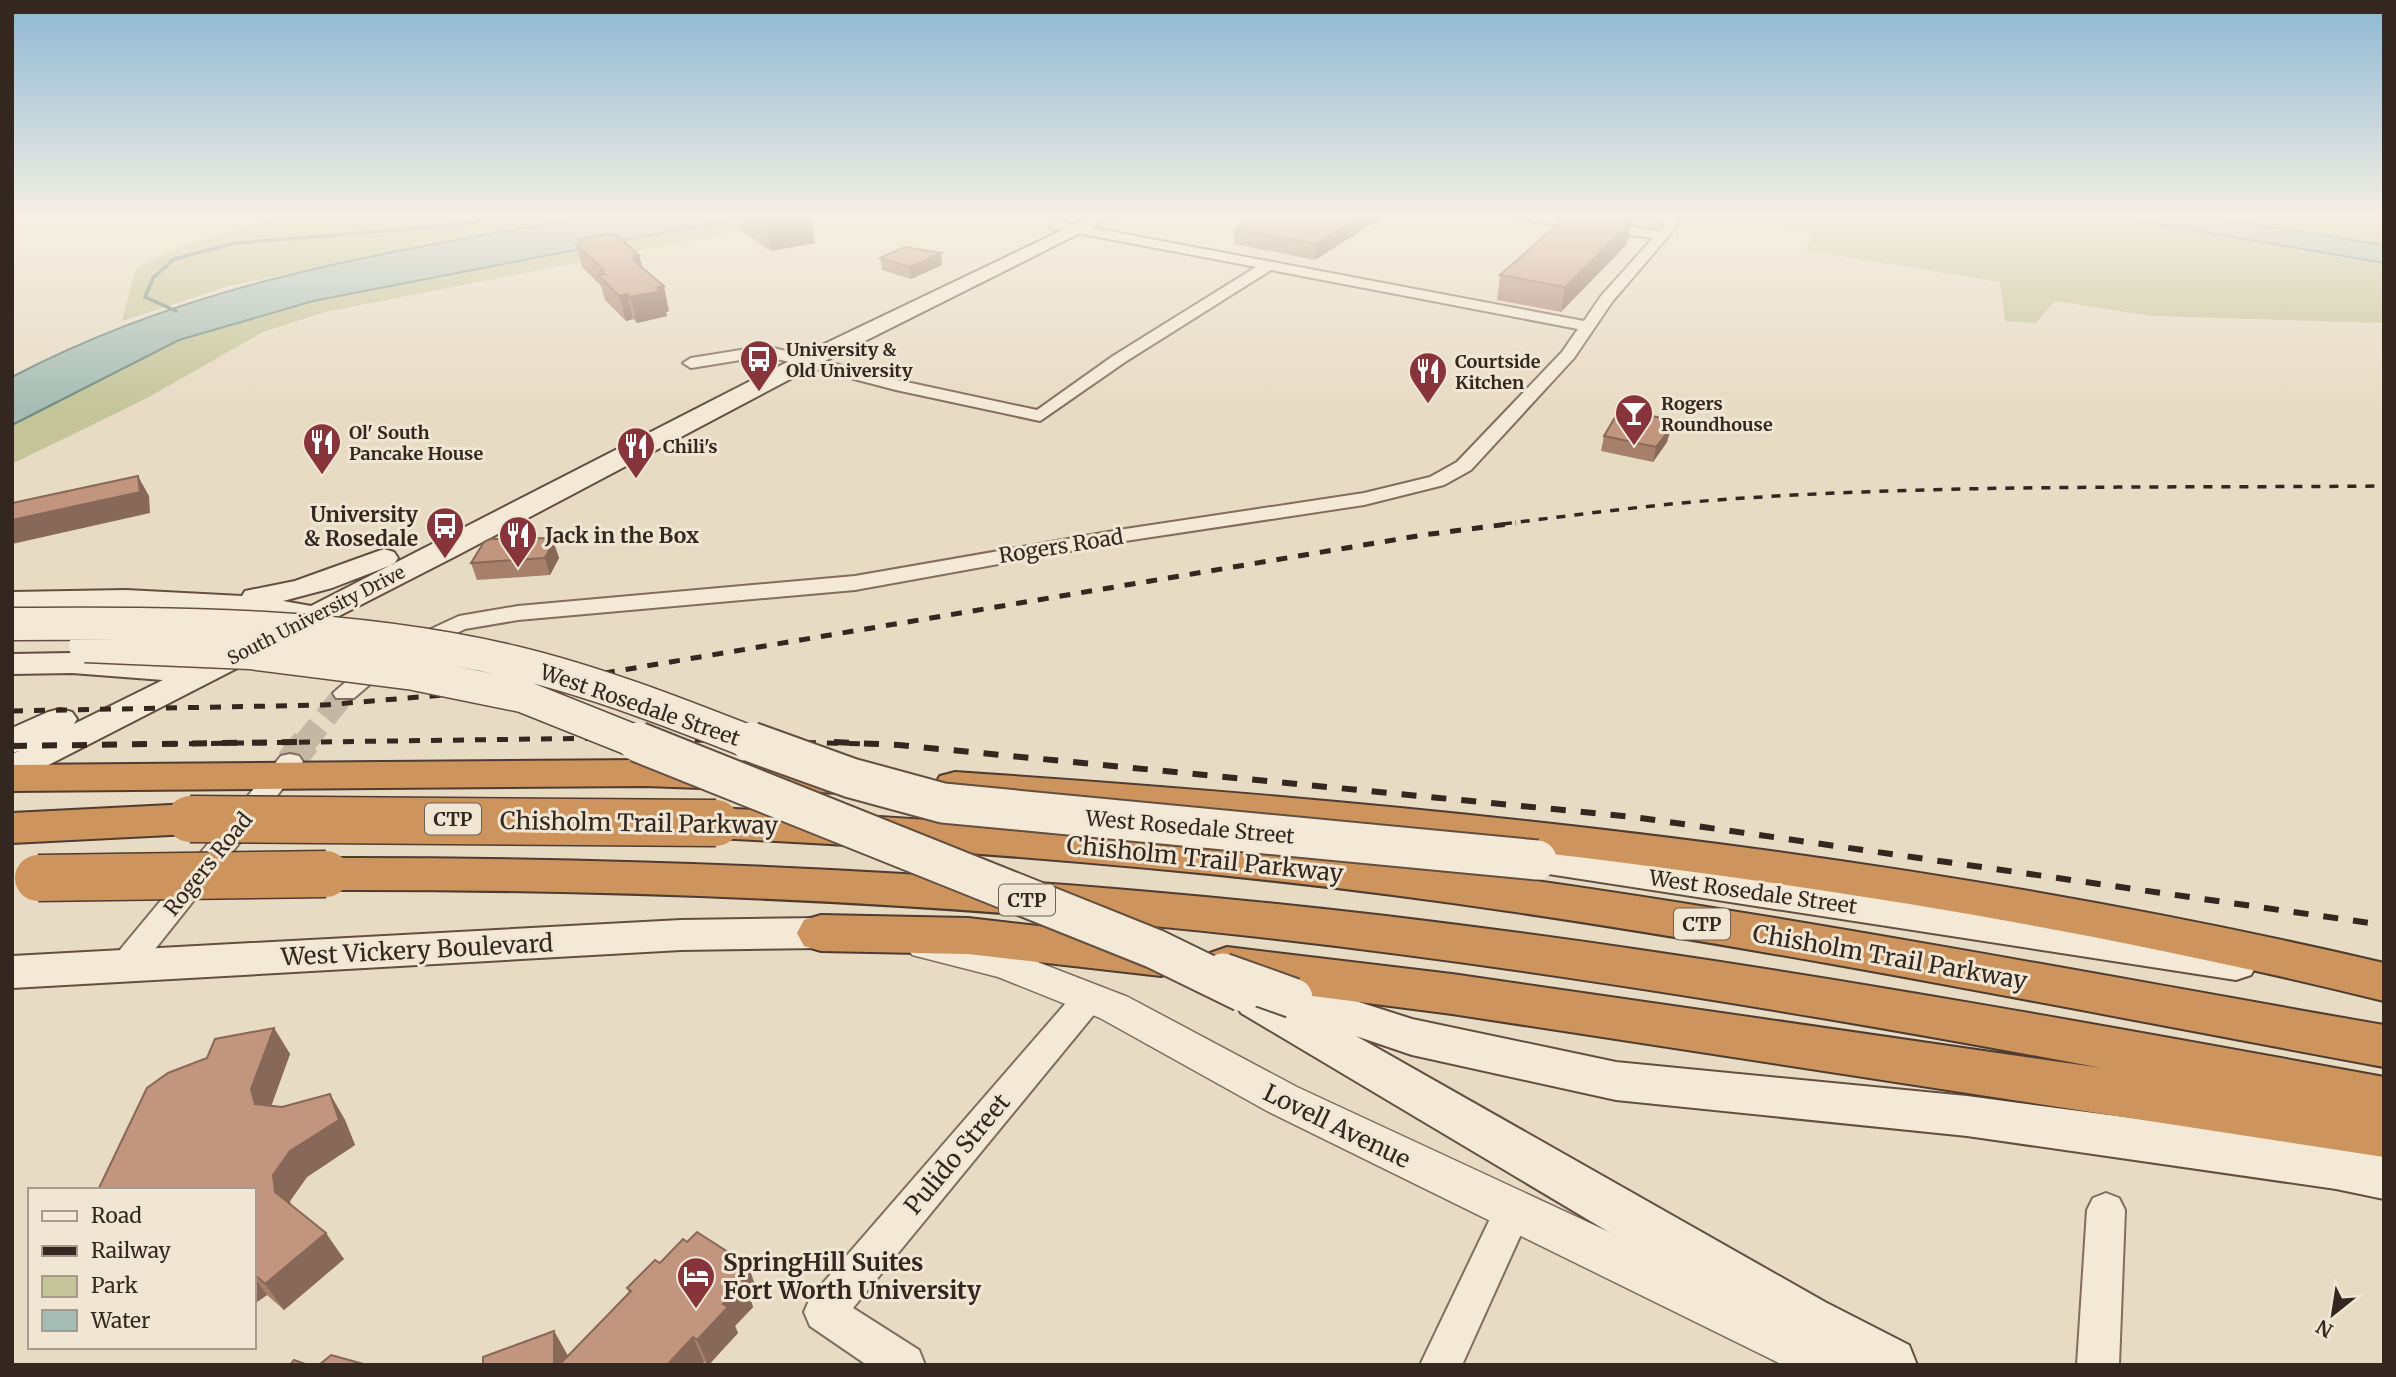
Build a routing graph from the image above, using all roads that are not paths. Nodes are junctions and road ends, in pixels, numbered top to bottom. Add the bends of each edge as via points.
1 (949, 279) edge
2 (957, 279) edge
3 (1246, 279) edge
4 (1343, 279) edge
5 (1623, 279) edge
6 (1587, 326) junction
7 (801, 354) junction
8 (608, 444) junction
9 (528, 507) junction
10 (383, 570) junction
11 (12, 601) edge
12 (216, 603) junction
13 (279, 609) junction
14 (314, 616) junction
15 (12, 624) edge
16 (12, 646) edge
17 (12, 664) edge
18 (162, 668) junction
19 (201, 673) junction
20 (345, 693) tunnel mouth
21 (12, 742) edge
22 (12, 769) edge
23 (285, 769) junction
24 (12, 778) edge
25 (12, 810) edge
26 (190, 818) junction
27 (12, 828) edge
28 (21, 878) edge
29 (821, 933) junction
30 (1155, 949) junction
31 (125, 965) junction
32 (12, 972) edge
33 (2384, 984) edge
34 (1090, 997) junction
35 (2384, 1046) edge
36 (2384, 1100) edge
37 (2384, 1133) edge
38 (2384, 1177) edge
39 (2106, 1210) dead end
40 (1512, 1212) junction
41 (904, 1365) edge
42 (1441, 1365) edge
43 (1839, 1365) edge
44 (1888, 1365) edge
45 (2098, 1365) edge

1 - 7 main road, South University Drive
2 - 7 main road, South University Drive
3 - 7 street via 1119,359 1040,416
4 - 6 street
5 - 6 street, Rogers Road
6 - 20 street, Rogers Road via 1568,355 1464,467 1422,487 855,583 518,613 459,623 387,658
7 - 8 main road, South University Drive
7 - 9 main road, South University Drive
8 - 9 main road via 599,456 519,504
8 - 10 main road, South University Drive via 500,498 492,515 385,573
9 - 10 main road, South University Drive
10 - 12 main road via 286,593
10 - 13 main road, South University Drive
10 - 14 main road, South University Drive
11 - 12 main road via 98,598
12 - 13 main road
13 - 14 main road
13 - 18 main road, South University Drive
14 - 19 main road, South University Drive
15 - 33 main road, West Rosedale Street, bridge via 167,622 390,638 584,681 859,783 943,803 1537,860
16 - 30 main road, West Rosedale Street, bridge via 279,653 418,673 522,696
17 - 18 main road
18 - 19 main road
18 - 21 main road, South University Drive
19 - 22 main road, South University Drive
23 - 24 highway
23 - 31 street, Rogers Road
23 - 33 highway via 820,778 1091,794 1490,833 1667,853 2056,914 2315,965
25 - 26 highway, Chisholm Trail Parkway / CTP
26 - 27 highway
26 - 35 highway, Chisholm Trail Parkway / CTP, bridge via 716,823 1110,847 1441,885 1762,934
28 - 36 highway, CTP, bridge via 377,873 681,880 971,895 1398,936 1776,990
29 - 31 main road, West Vickery Boulevard via 681,935
29 - 34 street, Lovell Avenue via 898,940 974,956
29 - 37 highway via 968,936 1439,993
30 - 38 main road, bridge via 1412,1037 1616,1082 1967,1116
30 - 44 main road, West Rosedale Street, bridge via 1243,992
31 - 32 main road, West Vickery Boulevard
34 - 40 street, Lovell Avenue via 1242,1080
34 - 41 street, Pulido Street via 824,1312
39 - 45 street
40 - 42 street
40 - 43 street, Lovell Avenue

